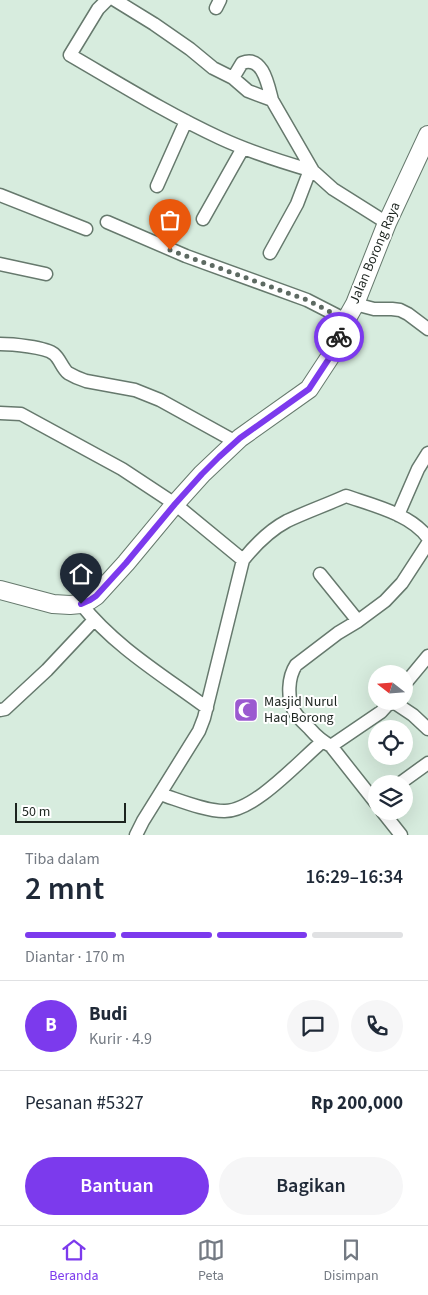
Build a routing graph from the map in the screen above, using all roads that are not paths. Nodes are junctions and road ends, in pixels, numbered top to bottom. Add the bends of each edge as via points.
1 (107, 0) edge
2 (115, 0) edge
3 (233, 78) junction
4 (272, 100) junction
5 (186, 121) junction
6 (428, 135) edge
7 (243, 148) junction
8 (312, 171) junction
9 (157, 186) dead end
10 (0, 196) edge
11 (203, 219) dead end
12 (108, 222) dead end
13 (387, 223) junction
14 (86, 229) dead end
15 (270, 253) dead end
16 (0, 264) edge
17 (46, 274) dead end
18 (355, 304) junction
19 (346, 320) junction
20 (428, 329) edge
21 (0, 344) edge
22 (0, 413) edge
23 (236, 442) junction
24 (428, 453) edge
25 (175, 504) junction
26 (398, 515) junction
27 (428, 538) edge
28 (428, 543) edge
29 (243, 560) junction
30 (320, 574) dead end
31 (0, 590) edge
32 (81, 604) junction
33 (94, 620) junction
34 (358, 621) junction
35 (428, 656) edge
36 (413, 675) edge
37 (207, 708) junction
38 (0, 710) edge
39 (383, 710) edge
40 (406, 710) edge
41 (428, 729) edge
42 (327, 744) junction
43 (428, 763) edge
44 (411, 775) edge
45 (368, 793) edge
46 (160, 794) junction
47 (390, 820) edge
48 (136, 835) edge
49 (401, 835) edge

1 - 5 street via 98,9 70,56
2 - 3 street via 154,24 213,68
3 - 4 street via 248,91
3 - 4 street via 242,63 254,62 266,80
4 - 8 street
5 - 7 street
5 - 9 street
6 - 13 main road, Jalan Borong Raya
7 - 8 street
7 - 11 street
8 - 13 street via 333,189
8 - 15 street
10 - 14 street
12 - 19 street via 186,256 307,300
13 - 18 main road, Jalan Borong Raya
16 - 17 street
18 - 19 main road, Jalan Borong Raya
18 - 20 street via 400,310
19 - 23 main road, Jalan Borong Raya via 330,357 309,389
21 - 23 street via 54,353 68,372 80,379 152,396
22 - 25 street via 21,414 122,469
23 - 25 main road, Jalan Borong Raya
24 - 26 street
25 - 29 street
25 - 32 main road, Jalan Borong Raya via 96,596
26 - 27 street via 423,531
26 - 29 street via 346,496 286,521 253,546
28 - 34 street via 402,584
29 - 37 street
30 - 34 street
31 - 32 main road via 53,604
32 - 33 street
33 - 37 street via 137,657
33 - 38 street via 47,670
34 - 42 street via 338,633 292,671 290,699 293,709
35 - 36 street
37 - 46 street via 199,730
39 - 42 street
40 - 41 street
42 - 45 street
42 - 46 street via 259,797 238,809 210,810
43 - 44 street
46 - 48 street
47 - 49 street

